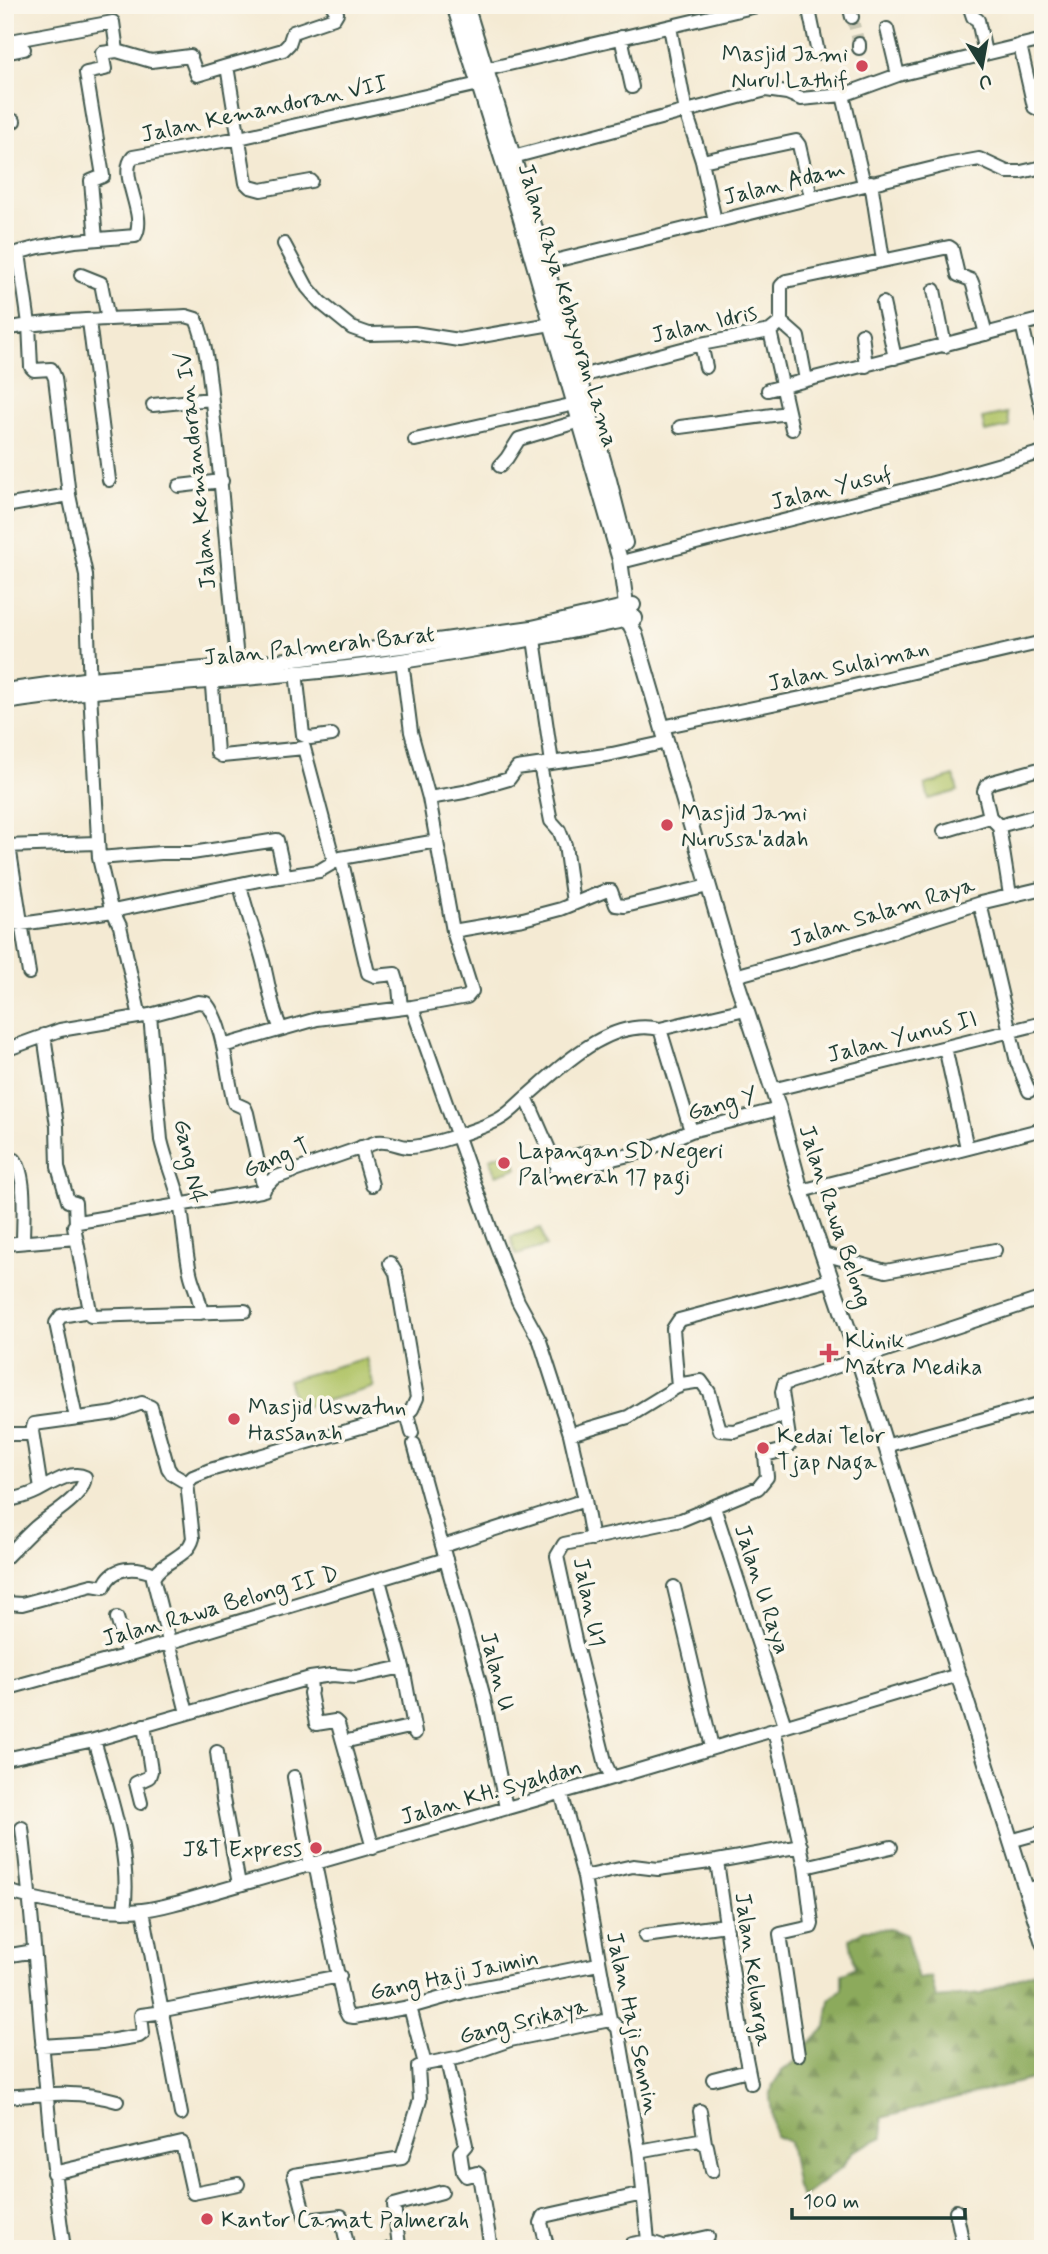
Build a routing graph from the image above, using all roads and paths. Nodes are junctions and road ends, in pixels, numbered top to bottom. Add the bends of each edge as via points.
1 (332, 5) edge
2 (454, 5) edge
3 (466, 5) edge
4 (761, 5) edge
5 (808, 5) edge
6 (969, 5) edge
7 (670, 27) junction
8 (887, 29) dead end
9 (621, 37) junction
10 (1043, 40) edge
11 (5, 42) edge
12 (1020, 45) junction
13 (24, 49) dead end
14 (117, 51) junction
15 (5, 53) edge
16 (818, 53) dead end
17 (985, 53) junction
18 (227, 66) junction
19 (898, 75) junction
20 (483, 77) junction
21 (632, 87) dead end
22 (843, 95) junction
23 (686, 112) junction
24 (1043, 112) edge
25 (239, 138) junction
26 (513, 157) junction
27 (702, 161) junction
28 (1043, 167) edge
29 (311, 181) dead end
30 (868, 183) junction
31 (811, 197) junction
32 (715, 221) junction
33 (96, 239) junction
34 (284, 244) dead end
35 (19, 253) junction
36 (5, 256) edge
37 (883, 260) junction
38 (540, 265) junction
39 (81, 275) dead end
40 (934, 290) dead end
41 (883, 303) dead end
42 (108, 319) junction
43 (1043, 319) edge
44 (89, 321) junction
45 (781, 322) junction
46 (29, 324) junction
47 (551, 324) junction
48 (1017, 325) junction
49 (5, 329) edge
50 (770, 331) junction
51 (862, 334) dead end
52 (986, 334) junction
53 (701, 344) junction
54 (945, 346) junction
55 (895, 358) junction
56 (866, 366) junction
57 (706, 367) dead end
58 (578, 377) junction
59 (806, 380) junction
60 (775, 388) junction
61 (211, 399) junction
62 (575, 404) junction
63 (153, 405) dead end
64 (788, 413) junction
65 (1043, 415) edge
66 (580, 421) junction
67 (680, 427) dead end
68 (792, 429) dead end
69 (415, 440) dead end
70 (1043, 452) edge
71 (499, 466) dead end
72 (109, 480) dead end
73 (222, 481) junction
74 (179, 486) dead end
75 (69, 495) junction
76 (5, 506) edge
77 (629, 560) junction
78 (631, 612) junction
79 (534, 639) junction
80 (1043, 642) edge
81 (402, 661) junction
82 (238, 671) junction
83 (296, 672) junction
84 (211, 674) junction
85 (90, 685) junction
86 (5, 691) edge
87 (5, 702) edge
88 (662, 727) junction
89 (331, 734) dead end
90 (667, 742) junction
91 (546, 764) junction
92 (1043, 768) edge
93 (429, 798) junction
94 (1043, 814) edge
95 (994, 821) junction
96 (944, 831) dead end
97 (437, 841) junction
98 (97, 843) junction
99 (7, 846) edge
100 (99, 858) junction
101 (337, 859) junction
102 (285, 876) junction
103 (240, 884) junction
104 (708, 886) junction
105 (1043, 888) edge
106 (1010, 895) junction
107 (573, 903) junction
108 (980, 903) junction
109 (113, 911) junction
110 (5, 921) edge
111 (21, 924) junction
112 (453, 931) junction
113 (29, 973) dead end
114 (735, 976) junction
115 (406, 1008) junction
116 (745, 1009) junction
117 (145, 1016) junction
118 (1043, 1023) edge
119 (281, 1029) junction
120 (660, 1029) junction
121 (1009, 1031) junction
122 (44, 1035) junction
123 (223, 1046) junction
124 (945, 1047) junction
125 (5, 1050) edge
126 (772, 1090) junction
127 (1029, 1091) dead end
128 (526, 1097) junction
129 (779, 1109) junction
130 (1043, 1129) edge
131 (691, 1131) junction
132 (459, 1137) junction
133 (360, 1147) junction
134 (967, 1148) junction
135 (5, 1160) edge
136 (597, 1163) junction
137 (556, 1172) dead end
138 (372, 1185) dead end
139 (264, 1190) junction
140 (801, 1191) junction
141 (180, 1204) junction
142 (76, 1223) junction
143 (76, 1238) junction
144 (23, 1242) junction
145 (5, 1244) edge
146 (995, 1250) dead end
147 (823, 1254) junction
148 (390, 1264) dead end
149 (830, 1279) junction
150 (1043, 1298) edge
151 (89, 1311) junction
152 (245, 1311) dead end
153 (201, 1314) junction
154 (858, 1359) junction
155 (678, 1387) junction
156 (1043, 1403) edge
157 (407, 1414) junction
158 (786, 1415) junction
159 (76, 1418) junction
160 (32, 1431) junction
161 (5, 1434) edge
162 (570, 1434) junction
163 (885, 1446) junction
164 (187, 1483) junction
165 (41, 1489) junction
166 (585, 1500) junction
167 (5, 1502) edge
168 (713, 1507) junction
169 (592, 1539) junction
170 (444, 1553) junction
171 (5, 1558) edge
172 (155, 1574) junction
173 (379, 1580) junction
174 (674, 1587) dead end
175 (5, 1603) edge
176 (117, 1618) dead end
177 (171, 1642) junction
178 (128, 1655) junction
179 (403, 1667) junction
180 (958, 1675) junction
181 (310, 1678) junction
182 (5, 1689) edge
183 (187, 1713) junction
184 (144, 1726) junction
185 (780, 1728) junction
186 (94, 1740) junction
187 (343, 1742) junction
188 (712, 1747) junction
189 (218, 1752) dead end
190 (5, 1759) edge
191 (294, 1777) dead end
192 (612, 1778) junction
193 (561, 1792) junction
194 (141, 1803) dead end
195 (506, 1808) junction
196 (22, 1828) dead end
197 (1043, 1832) edge
198 (1010, 1841) junction
199 (801, 1846) junction
200 (891, 1847) dead end
201 (373, 1848) junction
202 (717, 1861) junction
203 (313, 1865) junction
204 (805, 1867) junction
205 (584, 1877) junction
206 (239, 1884) junction
207 (1043, 1885) edge
208 (5, 1890) edge
209 (1026, 1891) junction
210 (30, 1899) junction
211 (144, 1910) junction
212 (124, 1911) junction
213 (726, 1925) junction
214 (645, 1936) dead end
215 (1043, 1943) edge
216 (34, 1951) junction
217 (5, 1956) edge
218 (598, 1964) junction
219 (340, 1976) junction
220 (410, 2007) junction
221 (164, 2011) junction
222 (610, 2020) junction
223 (42, 2046) junction
224 (798, 2055) dead end
225 (447, 2060) junction
226 (425, 2064) junction
227 (713, 2079) dead end
228 (46, 2092) junction
229 (5, 2097) edge
230 (117, 2101) dead end
231 (700, 2111) dead end
232 (181, 2114) dead end
233 (705, 2143) junction
234 (639, 2151) junction
235 (712, 2171) dead end
236 (53, 2173) junction
237 (238, 2184) dead end
238 (442, 2192) dead end
239 (643, 2194) junction
240 (956, 2211) dead end
241 (708, 2237) dead end
242 (648, 2241) junction
243 (632, 2244) dead end
244 (394, 2247) edge
245 (669, 2247) edge
246 (64, 2249) edge
247 (348, 2249) edge
248 (491, 2249) edge
249 (548, 2249) edge
250 (964, 2249) edge

1 - 18 street via 337,13 334,18 293,32 283,50
2 - 20 main road, Jalan Raya Kebayoran Lama
3 - 20 main road, Jalan Raya Kebayoran Lama
4 - 7 street, Jalan Kemandoran VII
5 - 16 street
6 - 17 street via 978,20
7 - 9 street, Jalan Kemandoran VII
7 - 23 street
8 - 19 street
9 - 20 street, Jalan Kemandoran VII
9 - 21 street
10 - 12 street
11 - 14 street via 113,22
12 - 17 street
12 - 24 street via 1034,107
13 - 15 street
14 - 18 street via 151,61 190,56 199,75
14 - 33 street via 102,52 105,69 86,73 103,177 91,180
17 - 19 street
18 - 25 street
19 - 22 street
20 - 25 street, Jalan Kemandoran VII
20 - 26 main road, Jalan Raya Kebayoran Lama
20 - 38 main road, Jalan Raya Kebayoran Lama
22 - 23 street via 802,99 766,90
22 - 30 street
23 - 26 street
23 - 27 street
25 - 29 street via 244,177 250,187 261,190
25 - 33 street, Jalan Kemandoran VII via 133,157 128,171 137,233
26 - 38 main road, Jalan Raya Kebayoran Lama
27 - 31 street via 796,141
27 - 32 street
28 - 30 street, Jalan Adam via 1007,172 979,159
30 - 31 street, Jalan Adam
30 - 37 street
31 - 32 street, Jalan Adam
32 - 38 street, Jalan Adam
33 - 35 street, Jalan Kemandoran VII
34 - 47 street via 306,287 320,302 352,328 369,334 414,333 459,340
35 - 36 street, Jalan Kemandoran VII
35 - 46 street
37 - 45 street, Jalan Idris via 786,281 780,291
37 - 52 street, Jalan Idris via 949,247 958,275 971,280
38 - 47 main road, Jalan Raya Kebayoran Lama
38 - 58 main road, Jalan Raya Kebayoran Lama
39 - 42 street via 101,283
40 - 54 street
41 - 55 street
42 - 44 street, Jalan Kemandoran IV
42 - 61 street, Jalan Kemandoran IV via 196,319
43 - 48 street
44 - 46 street, Jalan Kemandoran IV
44 - 72 street
45 - 50 street, Jalan Idris
45 - 59 street via 798,337
46 - 49 street, Jalan Kemandoran IV
46 - 75 street, Gang N4 via 31,368 54,373
47 - 62 main road, Jalan Raya Kebayoran Lama
48 - 52 street
48 - 65 street
50 - 53 street, Jalan Idris
50 - 60 street
51 - 56 street
52 - 54 street
53 - 57 street
53 - 58 street, Jalan Idris
54 - 55 street
55 - 56 street
56 - 59 street
58 - 77 main road, Jalan Raya Kebayoran Lama
59 - 60 street
60 - 64 street
61 - 63 street
61 - 73 street, Jalan Kemandoran IV
62 - 66 main road, Jalan Raya Kebayoran Lama
62 - 69 street
64 - 67 street
64 - 68 street
66 - 71 street via 519,439
66 - 78 main road, Jalan Raya Kebayoran Lama
70 - 77 street, Jalan Yusuf
73 - 74 street
73 - 82 street, Jalan Kemandoran IV
75 - 76 street
75 - 85 street, Gang N4 via 86,575
77 - 78 main road, Jalan Raya Kebayoran Lama
78 - 79 main road, Jalan Palmerah Barat
78 - 82 main road, Jalan Palmerah Barat
78 - 88 main road, Jalan Rawa Belong
79 - 81 main road, Jalan Palmerah Barat
79 - 91 street
80 - 88 street, Jalan Sulaiman
81 - 83 main road, Jalan Palmerah Barat
81 - 93 street via 411,732
82 - 83 main road, Jalan Palmerah Barat
82 - 84 main road, Jalan Palmerah Barat
83 - 89 street via 303,735
84 - 85 main road, Jalan Palmerah Barat
84 - 101 street via 216,753 301,748 306,752
85 - 86 main road, Jalan Palmerah Barat
85 - 87 main road, Jalan Palmerah Barat
85 - 98 street, Gang N4
88 - 90 main road, Jalan Rawa Belong
90 - 91 street
90 - 104 main road, Jalan Rawa Belong
91 - 93 street via 515,769 509,779
91 - 107 street via 551,821 565,845
92 - 95 street via 986,786
93 - 97 street
94 - 95 street
95 - 96 street
95 - 106 street
97 - 101 street
97 - 112 street
98 - 99 street
98 - 100 street, Gang N4
99 - 111 street
100 - 102 street via 192,853 277,840
100 - 109 street, Gang N4
101 - 102 street via 318,871
101 - 115 street via 368,973 395,974
102 - 103 street
103 - 109 street
103 - 119 street
104 - 107 street via 625,906 616,905 611,891
104 - 114 main road, Jalan Rawa Belong
105 - 106 street, Jalan Salam Raya
106 - 108 street, Jalan Salam Raya
107 - 112 street via 523,919
108 - 114 street, Jalan Salam Raya
108 - 121 street
109 - 111 street
109 - 117 street, Gang N4
110 - 111 street
111 - 113 street
112 - 115 street via 470,995
114 - 116 main road, Jalan Rawa Belong
115 - 119 street via 317,1019
115 - 132 street
116 - 120 street, Gang T
116 - 126 main road, Jalan Rawa Belong
117 - 122 street
117 - 123 street via 206,1003
117 - 141 street, Gang N4 via 165,1160
118 - 121 street, Jalan Yunus II
119 - 123 street
120 - 128 street, Gang T via 647,1026 620,1032 583,1049
120 - 131 street
121 - 124 street, Jalan Yunus II
121 - 127 street
122 - 125 street
122 - 142 street via 58,1167 68,1201 75,1203
123 - 139 street via 234,1102 245,1108
124 - 126 street, Jalan Yunus II
124 - 134 street
126 - 129 main road, Jalan Rawa Belong
128 - 132 street, Gang T via 501,1119
128 - 136 street via 555,1163 587,1152
129 - 131 street, Gang Y
129 - 140 main road, Jalan Rawa Belong
130 - 134 street
131 - 136 street, Gang Y via 638,1153
132 - 133 street, Gang T via 411,1147 386,1141
132 - 162 street via 518,1301 540,1341
133 - 138 street
133 - 139 street, Gang T via 274,1178
134 - 140 street
135 - 144 street via 15,1160 19,1168
136 - 137 street, Gang Y
139 - 141 street, Gang T
140 - 147 main road, Jalan Rawa Belong
141 - 142 street, Gang T
141 - 153 street, Gang N4 via 187,1261
142 - 143 street
143 - 144 street
143 - 151 street
144 - 145 street
146 - 147 street via 886,1271
147 - 149 main road, Jalan Rawa Belong
148 - 157 street via 396,1273 417,1398
149 - 154 main road, Jalan Rawa Belong
149 - 155 street via 679,1320 673,1329
150 - 154 street
151 - 153 street via 91,1316
151 - 159 street via 61,1316 56,1323
152 - 153 street
154 - 158 street, Jalan U Raya via 783,1384
154 - 163 main road, Jalan Rawa Belong
155 - 158 street via 701,1381 720,1430 734,1431
155 - 162 street via 628,1417
156 - 163 street
157 - 164 street via 211,1470
157 - 170 street, Jalan U
158 - 168 street, Jalan U Raya via 790,1444 765,1455 764,1482
159 - 160 street via 35,1423
159 - 164 street via 149,1405 168,1468
160 - 161 street
160 - 165 street
162 - 166 street
163 - 180 main road, Jalan Rawa Belong
164 - 172 street via 191,1544
165 - 167 street
165 - 171 street via 75,1475 85,1477 80,1489
166 - 169 street
166 - 170 street, Jalan Rawa Belong II D
168 - 169 street, Jalan U1 via 681,1520
168 - 185 street, Jalan U Raya
169 - 192 street, Jalan U1 via 564,1544 557,1556
170 - 173 street, Jalan Rawa Belong II D
170 - 195 street, Jalan U via 483,1694
172 - 175 street via 125,1569 108,1577 104,1587 92,1585 22,1604
172 - 177 street
173 - 177 street, Jalan Rawa Belong II D
173 - 179 street
174 - 188 street
176 - 178 street
177 - 178 street, Jalan Rawa Belong II D
177 - 183 street
178 - 182 street, Jalan Rawa Belong II D
179 - 181 street via 356,1678
179 - 187 street via 415,1730
180 - 185 street, Jalan KH. Syahdan
180 - 198 main road, Jalan Rawa Belong
181 - 183 street
181 - 187 street via 316,1724 335,1721
183 - 184 street
184 - 186 street
184 - 194 street via 151,1771 136,1783
185 - 188 street, Jalan KH. Syahdan
185 - 199 street
186 - 190 street
186 - 212 street via 127,1882
187 - 201 street
188 - 192 street, Jalan KH. Syahdan
189 - 206 street
191 - 203 street, Gang Haji Jaimin
192 - 193 street, Jalan KH. Syahdan
193 - 195 street, Jalan KH. Syahdan
193 - 205 street, Jalan Haji Sennin
195 - 201 street, Jalan KH. Syahdan
196 - 210 street
197 - 198 street
198 - 209 main road, Jalan Rawa Belong
199 - 202 street
199 - 204 street
200 - 204 street
201 - 203 street, Jalan KH. Syahdan
202 - 205 street via 658,1869 633,1866
202 - 213 street, Jalan Keluarga
203 - 206 street, Jalan KH. Syahdan
203 - 219 street, Gang Haji Jaimin
204 - 224 street via 811,1927 780,1934
205 - 218 street, Jalan Haji Sennin
206 - 211 street, Jalan KH. Syahdan
207 - 209 street
208 - 210 street, Jalan KH. Syahdan
209 - 215 main road, Jalan Rawa Belong
210 - 212 street, Jalan KH. Syahdan
210 - 216 street
211 - 212 street, Jalan KH. Syahdan
211 - 221 street
213 - 214 street
213 - 227 street, Jalan Keluarga via 750,2077
216 - 217 street
216 - 223 street
218 - 220 street, Gang Haji Jaimin
218 - 222 street, Jalan Haji Sennin
219 - 220 street, Gang Haji Jaimin via 348,2016
219 - 221 street
220 - 226 street
221 - 223 street via 141,2015 143,2033 139,2036
221 - 232 street
222 - 225 street, Gang Srikaya via 510,2040
222 - 234 street, Jalan Haji Sennin via 618,2028
223 - 228 street
225 - 226 street, Gang Srikaya
225 - 248 street, Gang Srikaya via 466,2145 460,2152 463,2172 479,2175
226 - 247 street via 418,2067 420,2101 402,2158 294,2175 306,2220 341,2216
228 - 229 street
228 - 230 street
228 - 236 street
231 - 233 street
233 - 234 street via 699,2140
233 - 235 street
234 - 239 street, Jalan Haji Sennin
236 - 237 street via 183,2143 192,2193
236 - 246 street
238 - 244 street via 394,2205
239 - 242 street, Jalan Haji Sennin
239 - 249 street via 544,2216 541,2223
240 - 250 street
241 - 245 street
242 - 243 street
242 - 245 street

